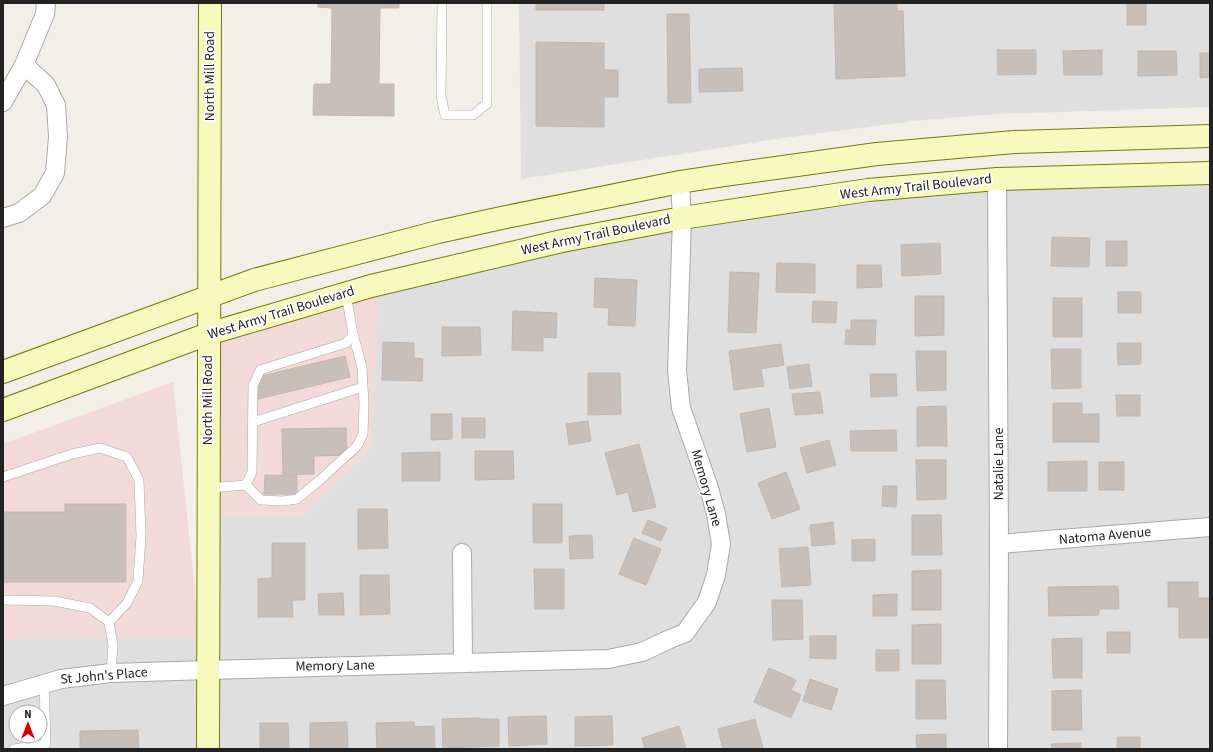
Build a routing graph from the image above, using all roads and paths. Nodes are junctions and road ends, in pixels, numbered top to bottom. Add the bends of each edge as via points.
1 (46, 3) edge
2 (210, 3) edge
3 (442, 3) edge
4 (487, 3) edge
5 (24, 65) junction
6 (3, 102) edge
7 (1210, 136) edge
8 (1210, 173) edge
9 (998, 179) junction
10 (680, 182) junction
11 (3, 218) edge
12 (682, 218) junction
13 (346, 294) junction
14 (209, 297) junction
15 (208, 334) junction
16 (353, 334) junction
17 (3, 372) edge
18 (363, 388) junction
19 (3, 410) edge
20 (252, 422) junction
21 (3, 477) edge
22 (246, 485) junction
23 (208, 488) junction
24 (1210, 527) edge
25 (999, 544) junction
26 (462, 553) dead end
27 (3, 600) edge
28 (109, 622) junction
29 (463, 663) junction
30 (208, 670) junction
31 (111, 673) junction
32 (44, 684) junction
33 (3, 696) edge
34 (49, 747) edge
35 (14, 749) edge
36 (208, 749) edge
37 (998, 749) edge

1 - 5 street via 45,14
2 - 14 main road, North Mill Road
3 - 4 lane via 441,96 445,115 473,115 487,104
5 - 6 street
5 - 11 street via 46,85 56,105 58,137 55,173 42,196 19,213
7 - 10 main road via 1014,142 884,153
8 - 9 main road, West Army Trail Boulevard
9 - 12 main road, West Army Trail Boulevard via 868,190
9 - 25 street, Natalie Lane
10 - 12 street, Memory Lane
10 - 14 main road via 438,232 254,280
12 - 13 main road, West Army Trail Boulevard via 562,241
12 - 29 street, Memory Lane via 677,371 681,408 709,488 721,544 716,575 707,602 685,633 642,652 608,659
13 - 15 main road, West Army Trail Boulevard
13 - 16 lane
14 - 15 main road, North Mill Road
14 - 17 main road
15 - 19 main road, West Army Trail Boulevard
15 - 23 main road, North Mill Road
16 - 18 lane via 362,367
16 - 20 lane via 346,343 260,370 253,386
18 - 20 lane
18 - 22 lane via 363,434 357,446 320,480 297,499 283,501 261,500
20 - 22 lane via 252,472
21 - 28 lane via 72,454 100,448 127,457 139,480 141,536 138,581 127,603
22 - 23 lane
23 - 30 main road, North Mill Road
24 - 25 street, Natoma Avenue
25 - 37 street, Natalie Lane
26 - 29 street
27 - 28 lane via 54,601 90,608
28 - 31 lane via 112,645
29 - 30 street, Memory Lane
30 - 31 street, St John's Place
30 - 36 main road, North Mill Road
31 - 32 street, St John's Place via 61,678
32 - 33 street, St John's Place
32 - 34 lane
34 - 35 lane

